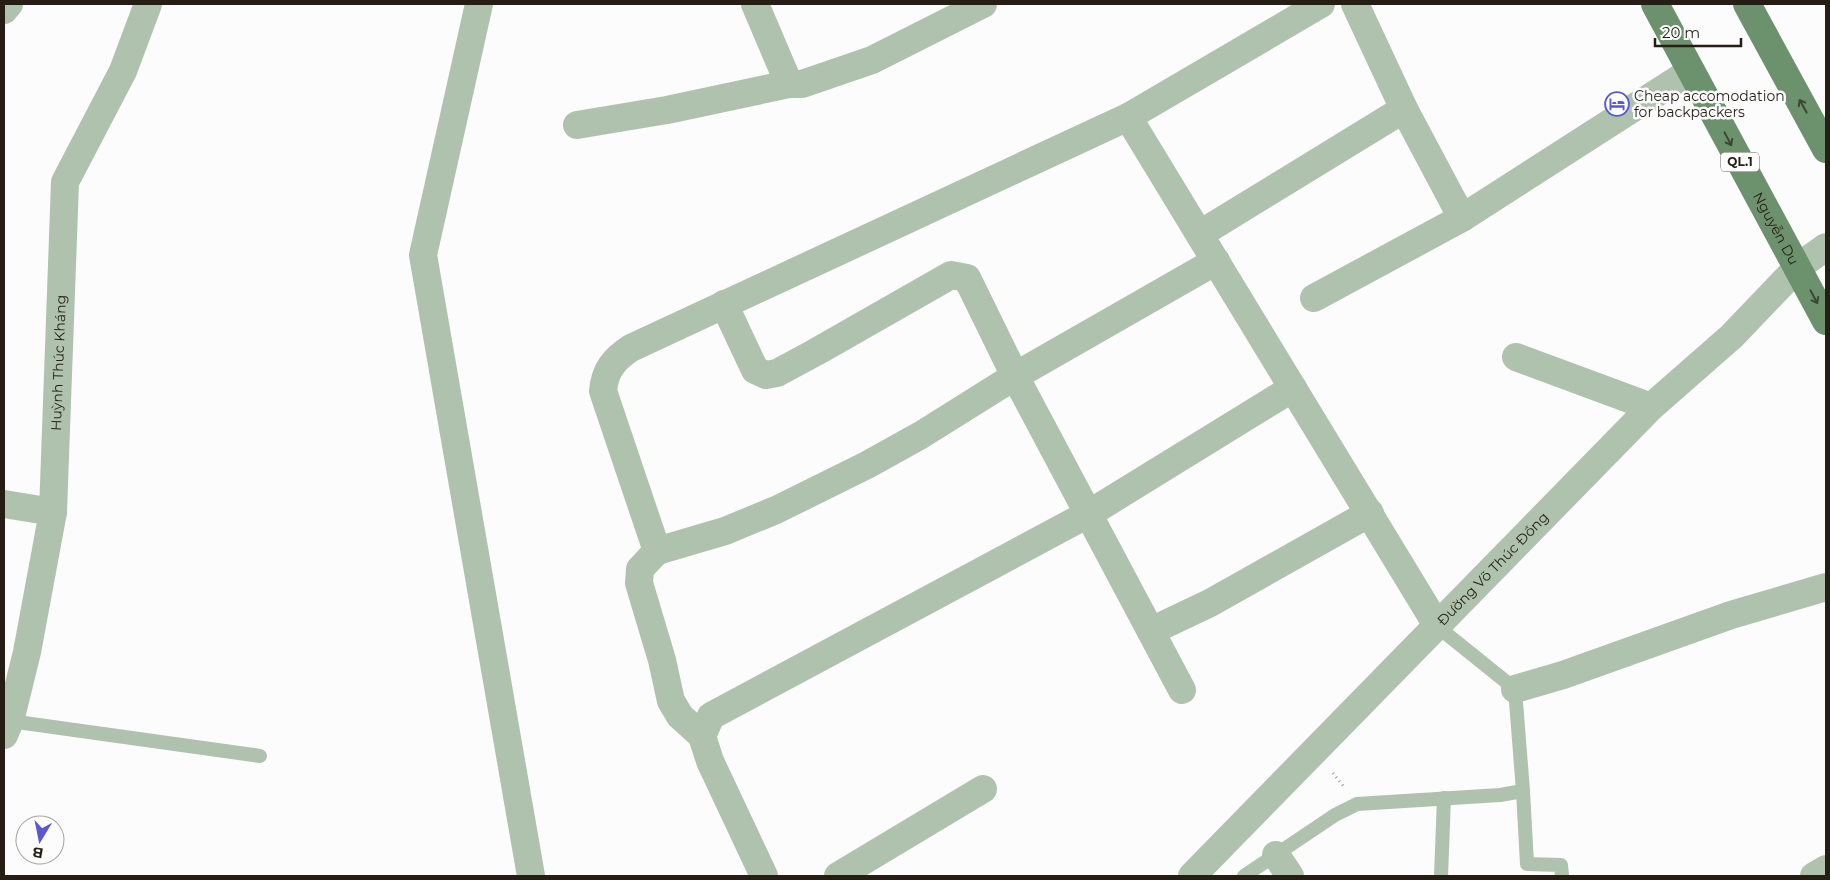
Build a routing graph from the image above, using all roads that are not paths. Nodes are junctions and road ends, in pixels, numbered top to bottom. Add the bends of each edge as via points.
1 (9, 4) edge
2 (148, 4) edge
3 (479, 4) edge
4 (755, 4) edge
5 (983, 4) edge
6 (1321, 4) edge
7 (1355, 4) edge
8 (1654, 4) edge
9 (1747, 4) edge
10 (4, 10) edge
11 (1691, 71) junction
12 (789, 84) junction
13 (1404, 109) junction
14 (1128, 117) junction
15 (578, 125) dead end
16 (1826, 148) edge
17 (1462, 218) junction
18 (1200, 234) junction
19 (1826, 247) edge
20 (1216, 261) junction
21 (1798, 267) junction
22 (1314, 298) dead end
23 (724, 304) junction
24 (1826, 321) edge
25 (1516, 357) dead end
26 (1015, 376) junction
27 (1293, 388) junction
28 (1651, 407) junction
29 (4, 504) edge
30 (53, 512) junction
31 (1090, 513) junction
32 (1370, 513) junction
33 (656, 552) junction
34 (1826, 587) edge
35 (1438, 627) junction
36 (1151, 631) junction
37 (1516, 689) junction
38 (1182, 690) dead end
39 (7, 728) edge
40 (702, 736) junction
41 (260, 756) dead end
42 (983, 789) dead end
43 (1523, 791) junction
44 (1444, 798) junction
45 (1283, 866) edge
46 (1826, 870) edge
47 (531, 876) edge
48 (764, 876) edge
49 (838, 876) edge
50 (1192, 876) edge
51 (1244, 876) edge
52 (1442, 876) edge
53 (1562, 876) edge
54 (1814, 876) edge

1 - 10 street
2 - 30 street, Huỳnh Thúc Kháng via 123,71 65,182
3 - 47 street via 423,255
4 - 12 street
5 - 12 street via 872,60 802,84
6 - 14 street
7 - 13 street
8 - 11 main road, Nguyễn Du / QL.1
16 -> 9 main road
11 - 17 street
11 -> 21 main road, Nguyễn Du / QL.1
12 - 15 street
13 - 17 street
13 - 18 street
14 - 18 street
14 - 23 street
17 - 22 street
18 - 20 street
19 - 21 street, Đường Võ Thúc Đồng
20 - 26 street
20 - 27 street
21 -> 24 main road, Nguyễn Du / QL.1
21 - 28 street, Đường Võ Thúc Đồng via 1732,336
23 - 26 street via 755,370 766,375 777,373 816,352 951,275 962,275 979,300
23 - 33 street via 631,348 617,357 604,380 603,391
25 - 28 street
26 - 31 street
26 - 33 street via 921,435 818,490 725,531
27 - 31 street
27 - 32 street
28 - 35 street, Đường Võ Thúc Đồng
29 - 30 street
30 - 39 street, Huỳnh Thúc Kháng via 27,652
31 - 36 street via 1098,534
31 - 40 street via 711,716
32 - 35 street
32 - 36 street via 1210,603
33 - 40 street via 640,569 638,583 671,700 680,716
34 - 37 street via 1731,615
35 - 37 lane
35 - 50 street, Đường Võ Thúc Đồng
36 - 38 street
37 - 43 lane
39 - 41 lane
40 - 48 street
42 - 49 street
43 - 44 lane
43 - 53 lane via 1527,864 1561,865
44 - 45 lane via 1357,804 1335,815
44 - 52 lane
45 - 51 lane
46 - 54 street

